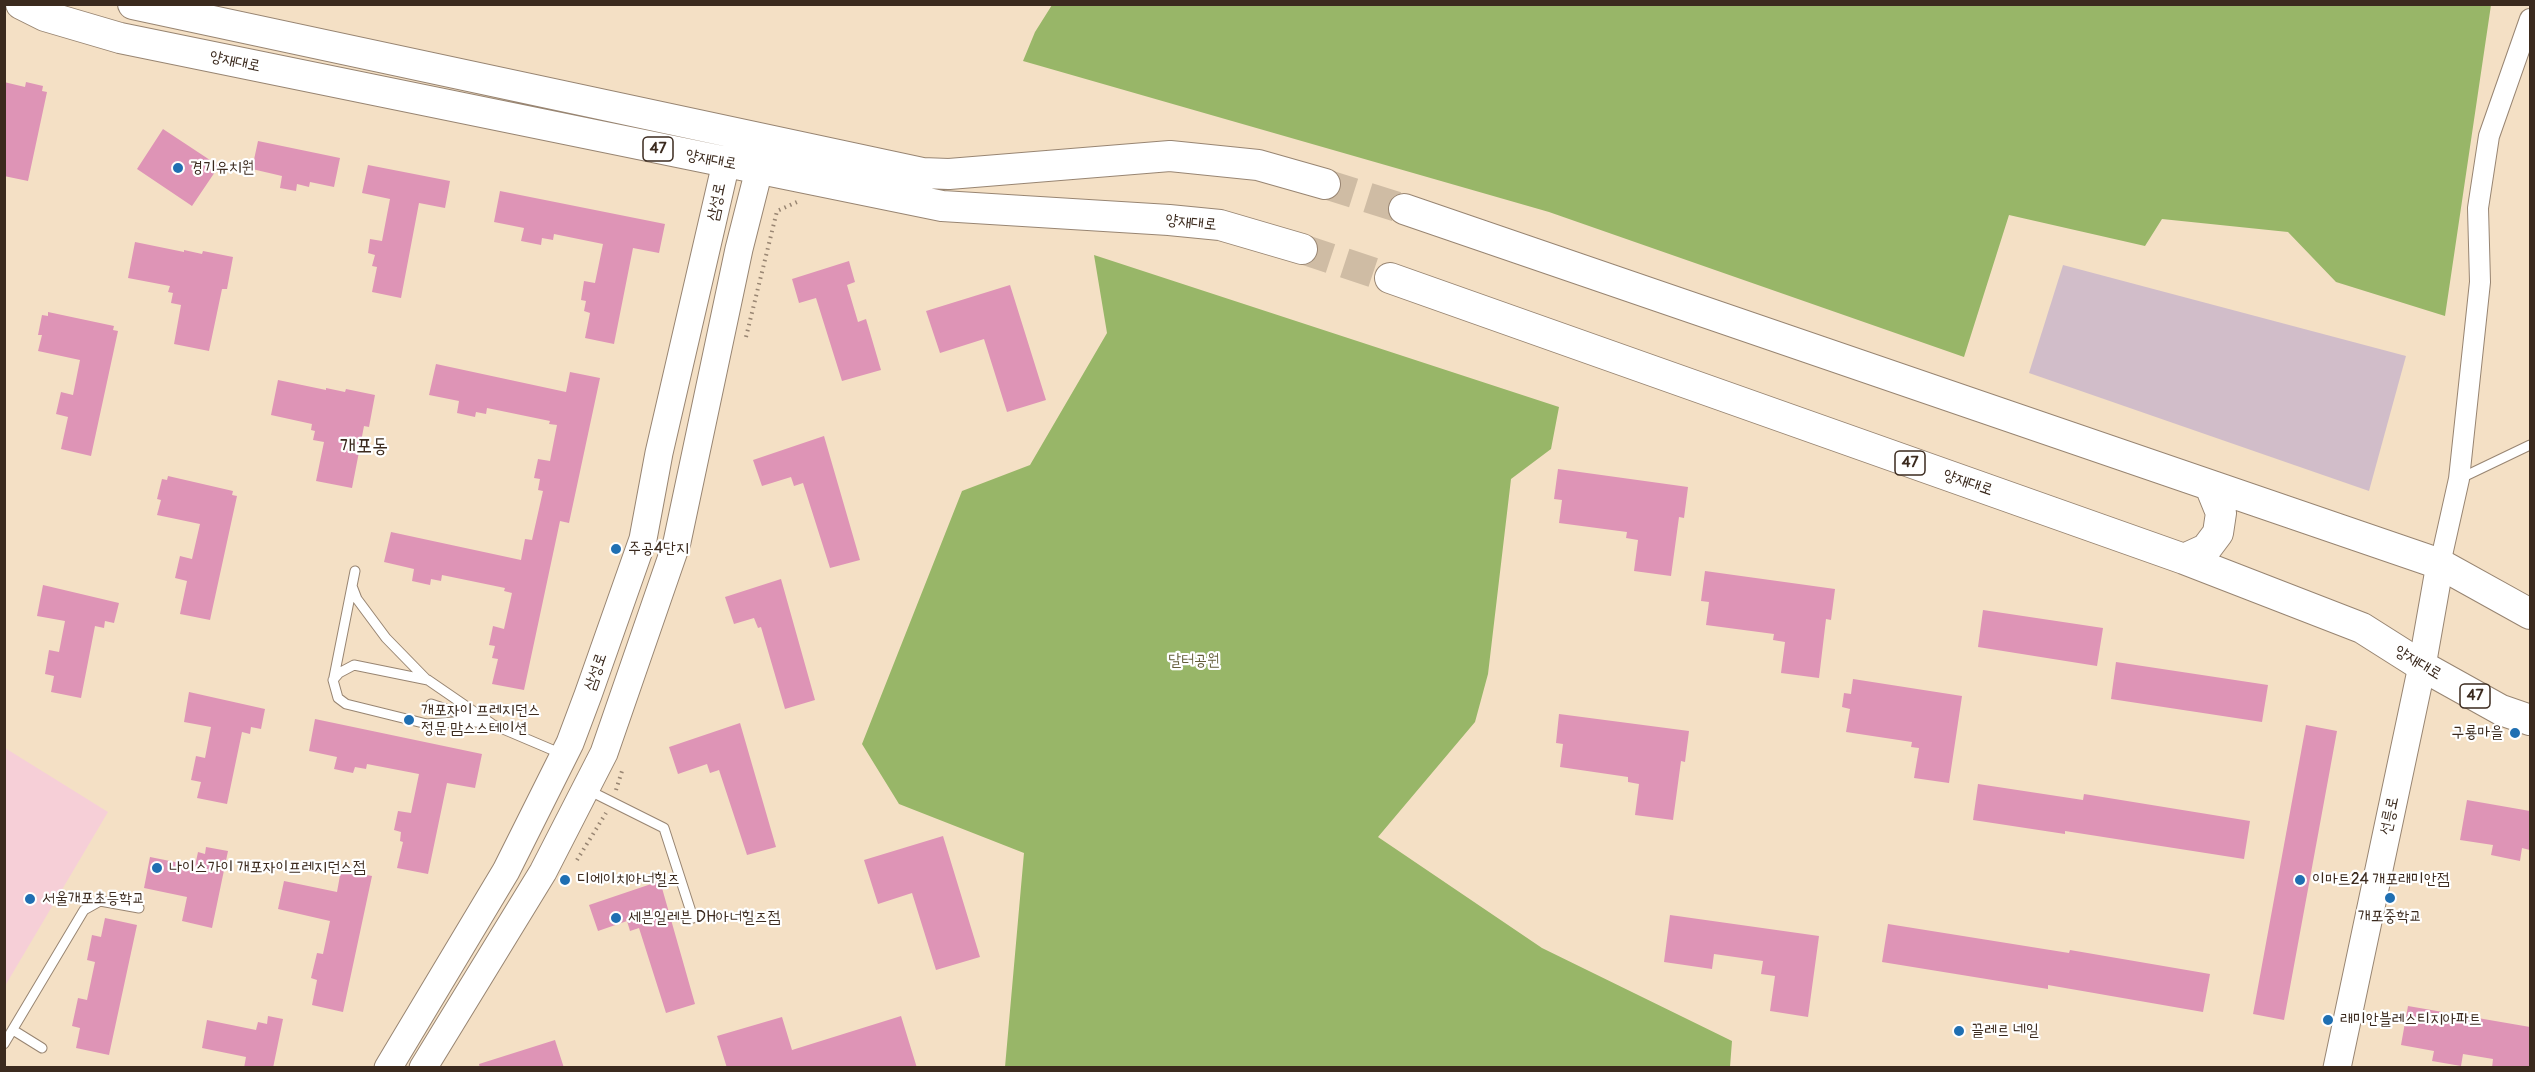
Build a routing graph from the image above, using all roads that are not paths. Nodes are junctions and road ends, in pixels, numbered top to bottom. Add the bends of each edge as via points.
1 (21, 4) edge
2 (133, 4) edge
3 (2530, 19) edge
4 (750, 136) junction
5 (726, 163) junction
6 (759, 170) junction
7 (1325, 184) tunnel mouth
8 (1404, 209) tunnel mouth
9 (1302, 249) tunnel mouth
10 (1390, 278) tunnel mouth
11 (2530, 445) edge
12 (2458, 479) junction
13 (2210, 486) junction
14 (2184, 559) junction
15 (2440, 564) junction
16 (355, 571) dead end
17 (352, 586) junction
18 (2530, 614) edge
19 (2422, 666) junction
20 (333, 680) junction
21 (428, 680) junction
22 (431, 704) dead end
23 (2530, 720) edge
24 (492, 724) junction
25 (564, 755) junction
26 (586, 789) junction
27 (140, 908) dead end
28 (693, 918) dead end
29 (13, 1030) junction
30 (4, 1044) edge
31 (42, 1047) dead end
32 (388, 1068) edge
33 (423, 1068) edge
34 (2337, 1068) edge

1 - 5 main road, 양재대로 / 47 via 45,16 120,38
2 - 4 main road, 양재대로 / 47
3 - 12 street via 2489,136 2478,208 2480,282
4 - 5 main road, 삼성로
4 - 6 main road, 삼성로
4 - 7 main road, 양재대로 / 47 via 922,172 949,174 1170,156 1258,165
5 - 6 main road, 양재대로 / 47
5 - 25 main road, 삼성로 via 643,539
6 - 9 main road, 양재대로 / 47 via 942,206 1220,225
6 - 26 main road, 삼성로 via 677,542 604,753
8 - 13 main road
10 - 14 main road, 양재대로 / 47
11 - 12 lane
12 - 15 street
13 - 14 main road via 2221,513 2218,533 2206,549
13 - 15 main road
14 - 19 main road, 양재대로 / 47 via 2362,628
15 - 18 main road
15 - 19 main road, 선릉로
16 - 17 lane
17 - 20 lane
17 - 21 lane via 386,638
19 - 23 main road, 양재대로 / 47 via 2501,710
19 - 34 main road, 선릉로
20 - 21 lane via 354,665
20 - 24 lane via 338,698 354,707 427,724
21 - 24 lane
22 - 24 lane
24 - 25 lane
25 - 32 main road, 삼성로 via 506,871
26 - 28 lane via 664,828
26 - 33 main road, 삼성로 via 543,872
27 - 29 lane via 100,901 84,910
29 - 30 lane
29 - 31 lane

